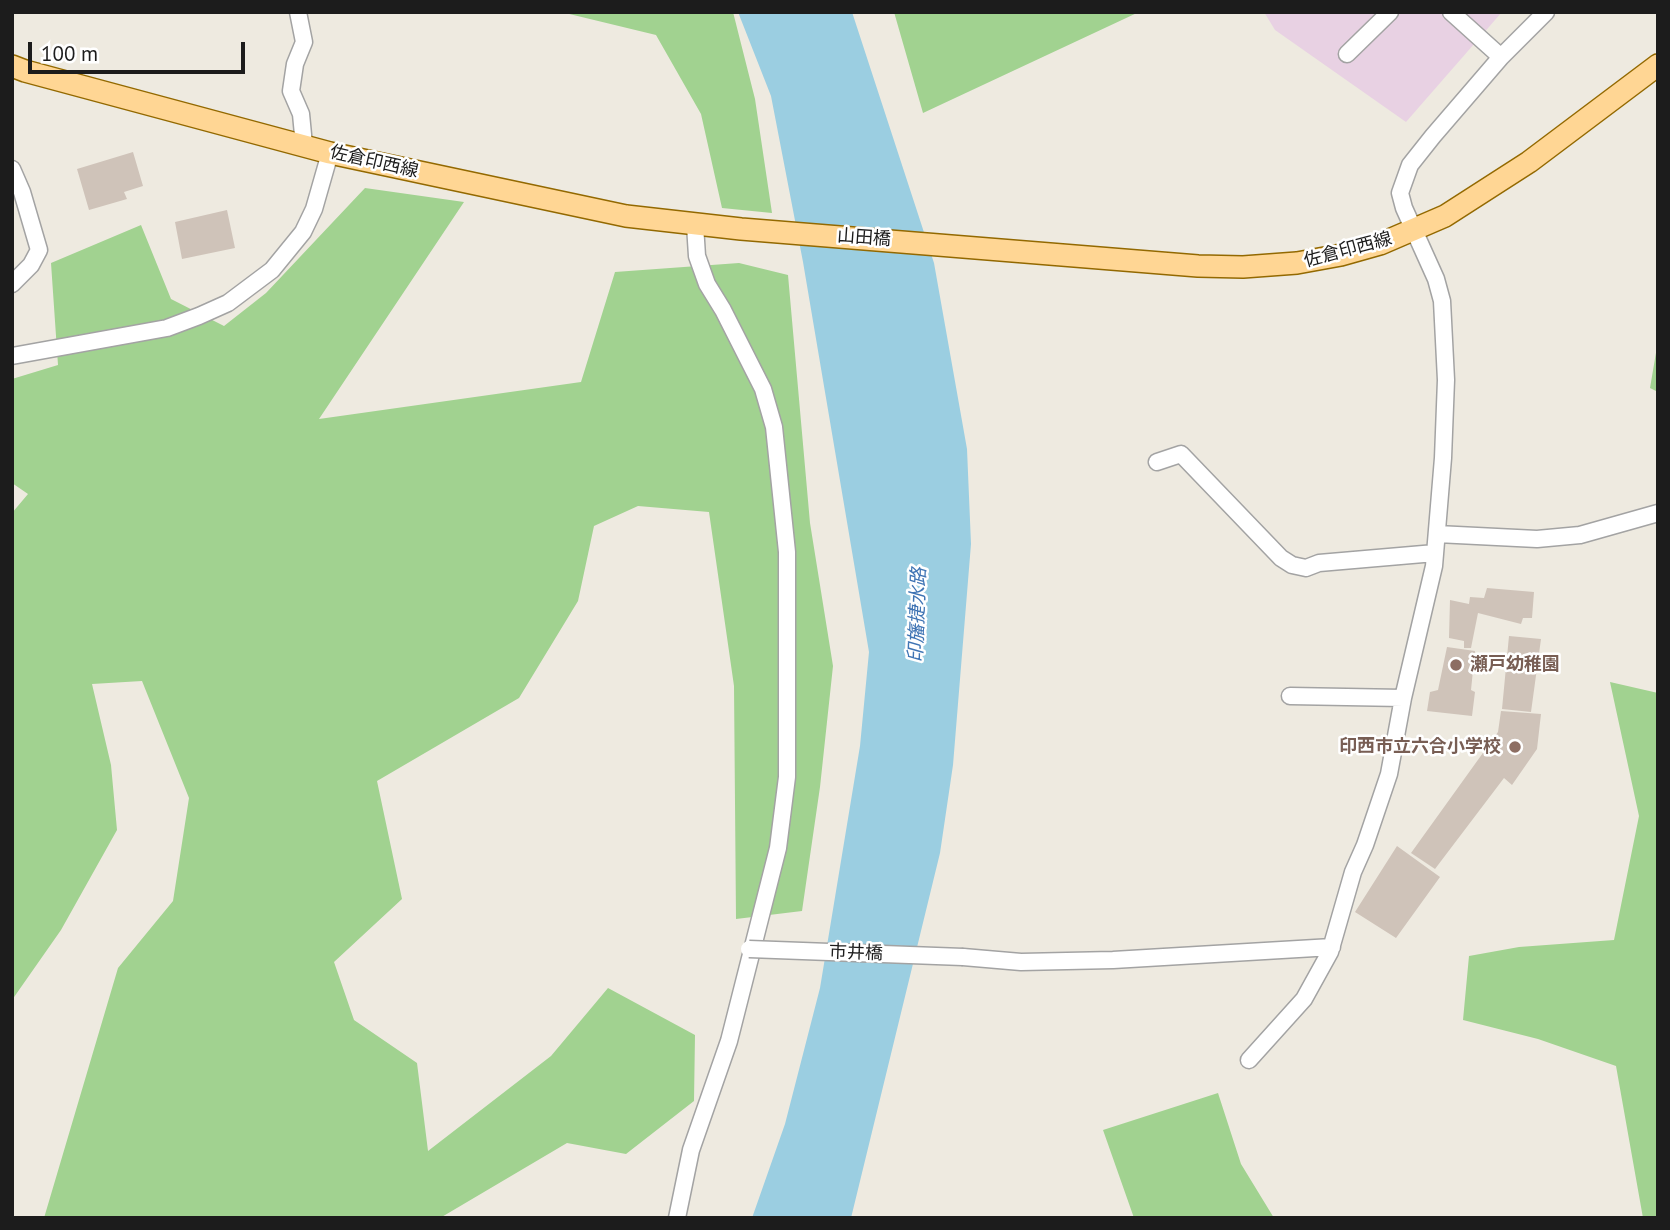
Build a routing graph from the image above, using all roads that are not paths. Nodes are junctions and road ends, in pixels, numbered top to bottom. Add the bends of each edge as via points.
1 (299, 12) edge
2 (1390, 12) edge
3 (1451, 12) edge
4 (1546, 12) edge
5 (1348, 54) dead end
6 (1501, 57) junction
7 (1658, 65) edge
8 (12, 66) edge
9 (304, 145) junction
10 (330, 153) junction
11 (12, 169) edge
12 (695, 225) junction
13 (741, 229) joint
14 (1414, 231) junction
15 (986, 247) joint
16 (12, 284) edge
17 (12, 356) edge
18 (1157, 462) dead end
19 (1658, 513) edge
20 (1437, 534) junction
21 (1435, 553) junction
22 (1290, 696) dead end
23 (1403, 698) junction
24 (1332, 947) junction
25 (749, 949) dead end
26 (1249, 1059) dead end
27 (677, 1218) edge

1 - 9 street via 304,42 291,91 301,114
2 - 5 street
3 - 6 street
4 - 6 street
6 - 14 street via 1410,164 1400,193
7 - 14 main road, 佐倉印西線 via 1497,184
8 - 9 main road, 佐倉印西線
9 - 10 main road, 佐倉印西線
10 - 12 main road, 佐倉印西線 via 626,216
10 - 17 street via 303,232 272,270 228,303 167,328
11 - 16 street via 39,250
12 - 13 main road, 佐倉印西線
12 - 27 street via 697,256 707,284 763,389 774,427 786,552 787,777 778,848 729,1041 691,1150
13 - 15 main road, 山田橋
14 - 15 main road, 佐倉印西線 via 1341,255 1243,267
14 - 20 street via 1442,301 1446,393
18 - 21 street via 1181,454 1292,565 1306,568
19 - 20 street via 1580,535 1537,540
20 - 21 street
21 - 23 street
22 - 23 street
23 - 24 street via 1389,774 1353,872
24 - 25 street, 市井橋, bridge via 1021,962
24 - 26 street via 1304,999

